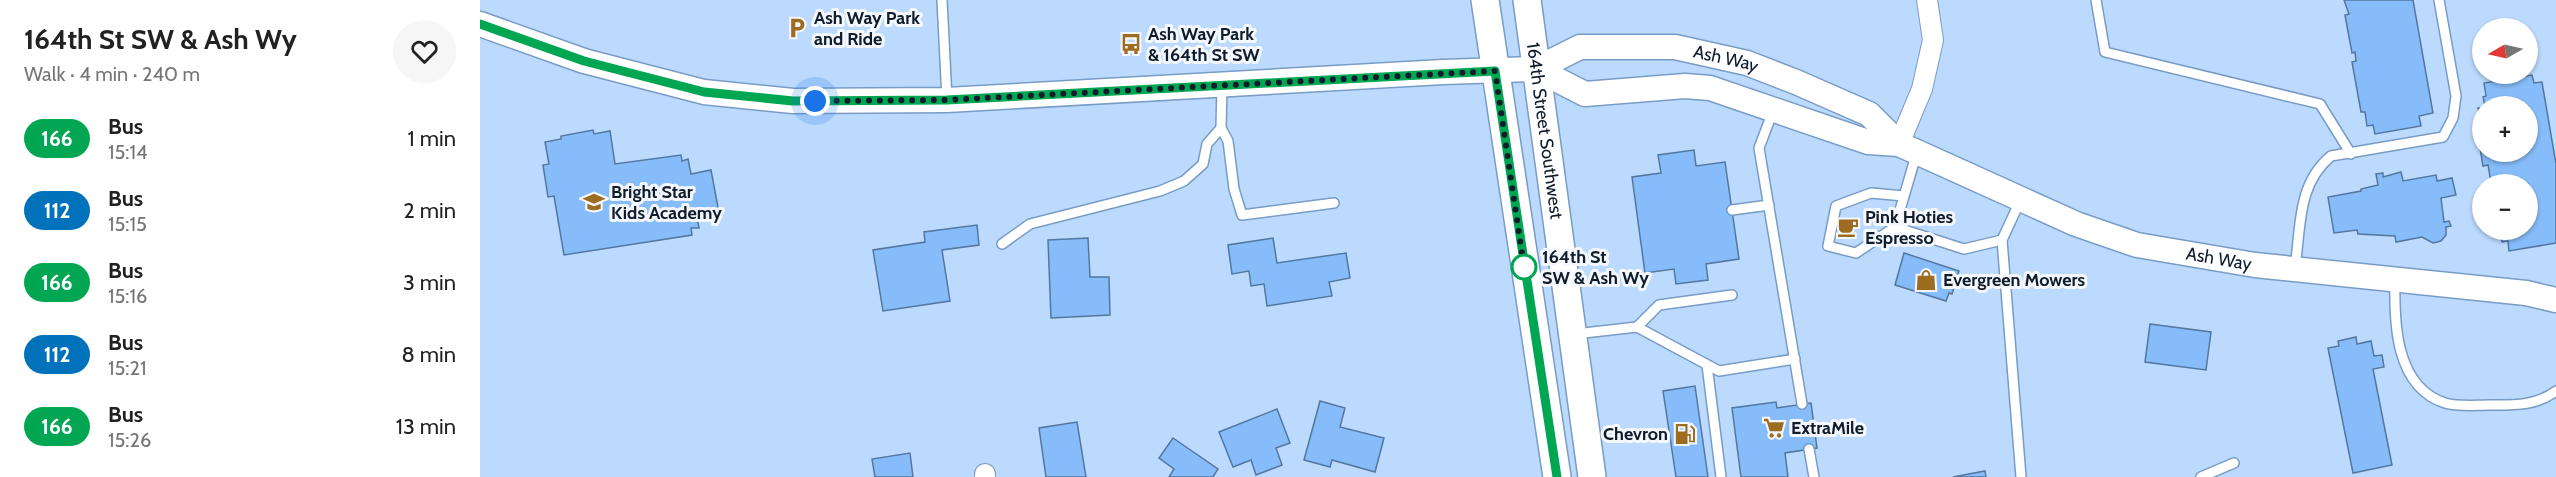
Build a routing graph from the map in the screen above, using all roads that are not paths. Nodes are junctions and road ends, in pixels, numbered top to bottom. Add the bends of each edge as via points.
1 (942, 0) edge
2 (1485, 0) edge
3 (1527, 0) edge
4 (1927, 0) edge
5 (2096, 0) edge
6 (2439, 0) edge
7 (480, 24) edge
8 (1536, 69) junction
9 (1495, 71) junction
10 (1222, 84) junction
11 (947, 100) junction
12 (1773, 109) junction
13 (1221, 128) junction
14 (1908, 148) junction
15 (2351, 154) junction
16 (1904, 196) junction
17 (2020, 199) junction
18 (1334, 203) dead end
19 (1769, 205) junction
20 (1732, 210) dead end
21 (1895, 227) junction
22 (2002, 240) junction
23 (1002, 244) dead end
24 (2295, 270) junction
25 (2395, 280) junction
26 (1732, 295) dead end
27 (2556, 300) edge
28 (1637, 327) junction
29 (1573, 334) junction
30 (1796, 359) junction
31 (1707, 364) junction
32 (2556, 391) edge
33 (1802, 404) dead end
34 (1809, 449) dead end
35 (2234, 463) dead end
36 (1557, 477) edge
37 (1592, 477) edge
38 (1721, 477) edge
39 (1814, 477) edge
40 (2021, 477) edge
41 (2201, 477) edge

1 - 11 lane
2 - 9 main road
3 - 8 main road, 164th Street Southwest
4 - 14 street via 1933,40
5 - 15 lane via 2105,52 2320,104
6 - 15 lane via 2456,96 2454,118 2443,137
7 - 11 street, Ash Way via 584,61 704,92 793,101
8 - 9 street, Ash Way
8 - 12 street, Ash Way via 1585,93 1710,88
8 - 14 street, Ash Way via 1580,47 1675,46 1747,63 1796,81 1869,114
8 - 29 main road, 164th Street Southwest
9 - 10 street, Ash Way
9 - 36 main road
10 - 11 street, Ash Way
10 - 13 lane
12 - 14 street, Ash Way via 1868,142
12 - 19 lane via 1759,148
13 - 18 lane via 1228,141 1233,189 1242,215
13 - 23 lane via 1207,144 1203,164 1184,181 1160,191 1030,224
14 - 16 lane
14 - 17 street, Ash Way
15 - 24 lane via 2331,156 2318,166 2306,188
16 - 21 lane
16 - 21 lane via 1871,193 1836,206 1828,246 1856,253
17 - 22 lane
17 - 24 street, Ash Way via 2137,245
19 - 20 lane
19 - 30 lane
21 - 22 lane via 1964,249
22 - 40 lane
24 - 25 street, Ash Way
25 - 27 street, Ash Way via 2526,293
25 - 32 lane via 2394,322 2402,357 2429,396 2468,405 2524,404
26 - 28 lane via 1659,305
28 - 29 lane
28 - 31 lane
29 - 37 main road, 164th Street Southwest
30 - 31 lane via 1719,371
30 - 33 lane
31 - 38 lane
34 - 39 lane
35 - 41 lane

